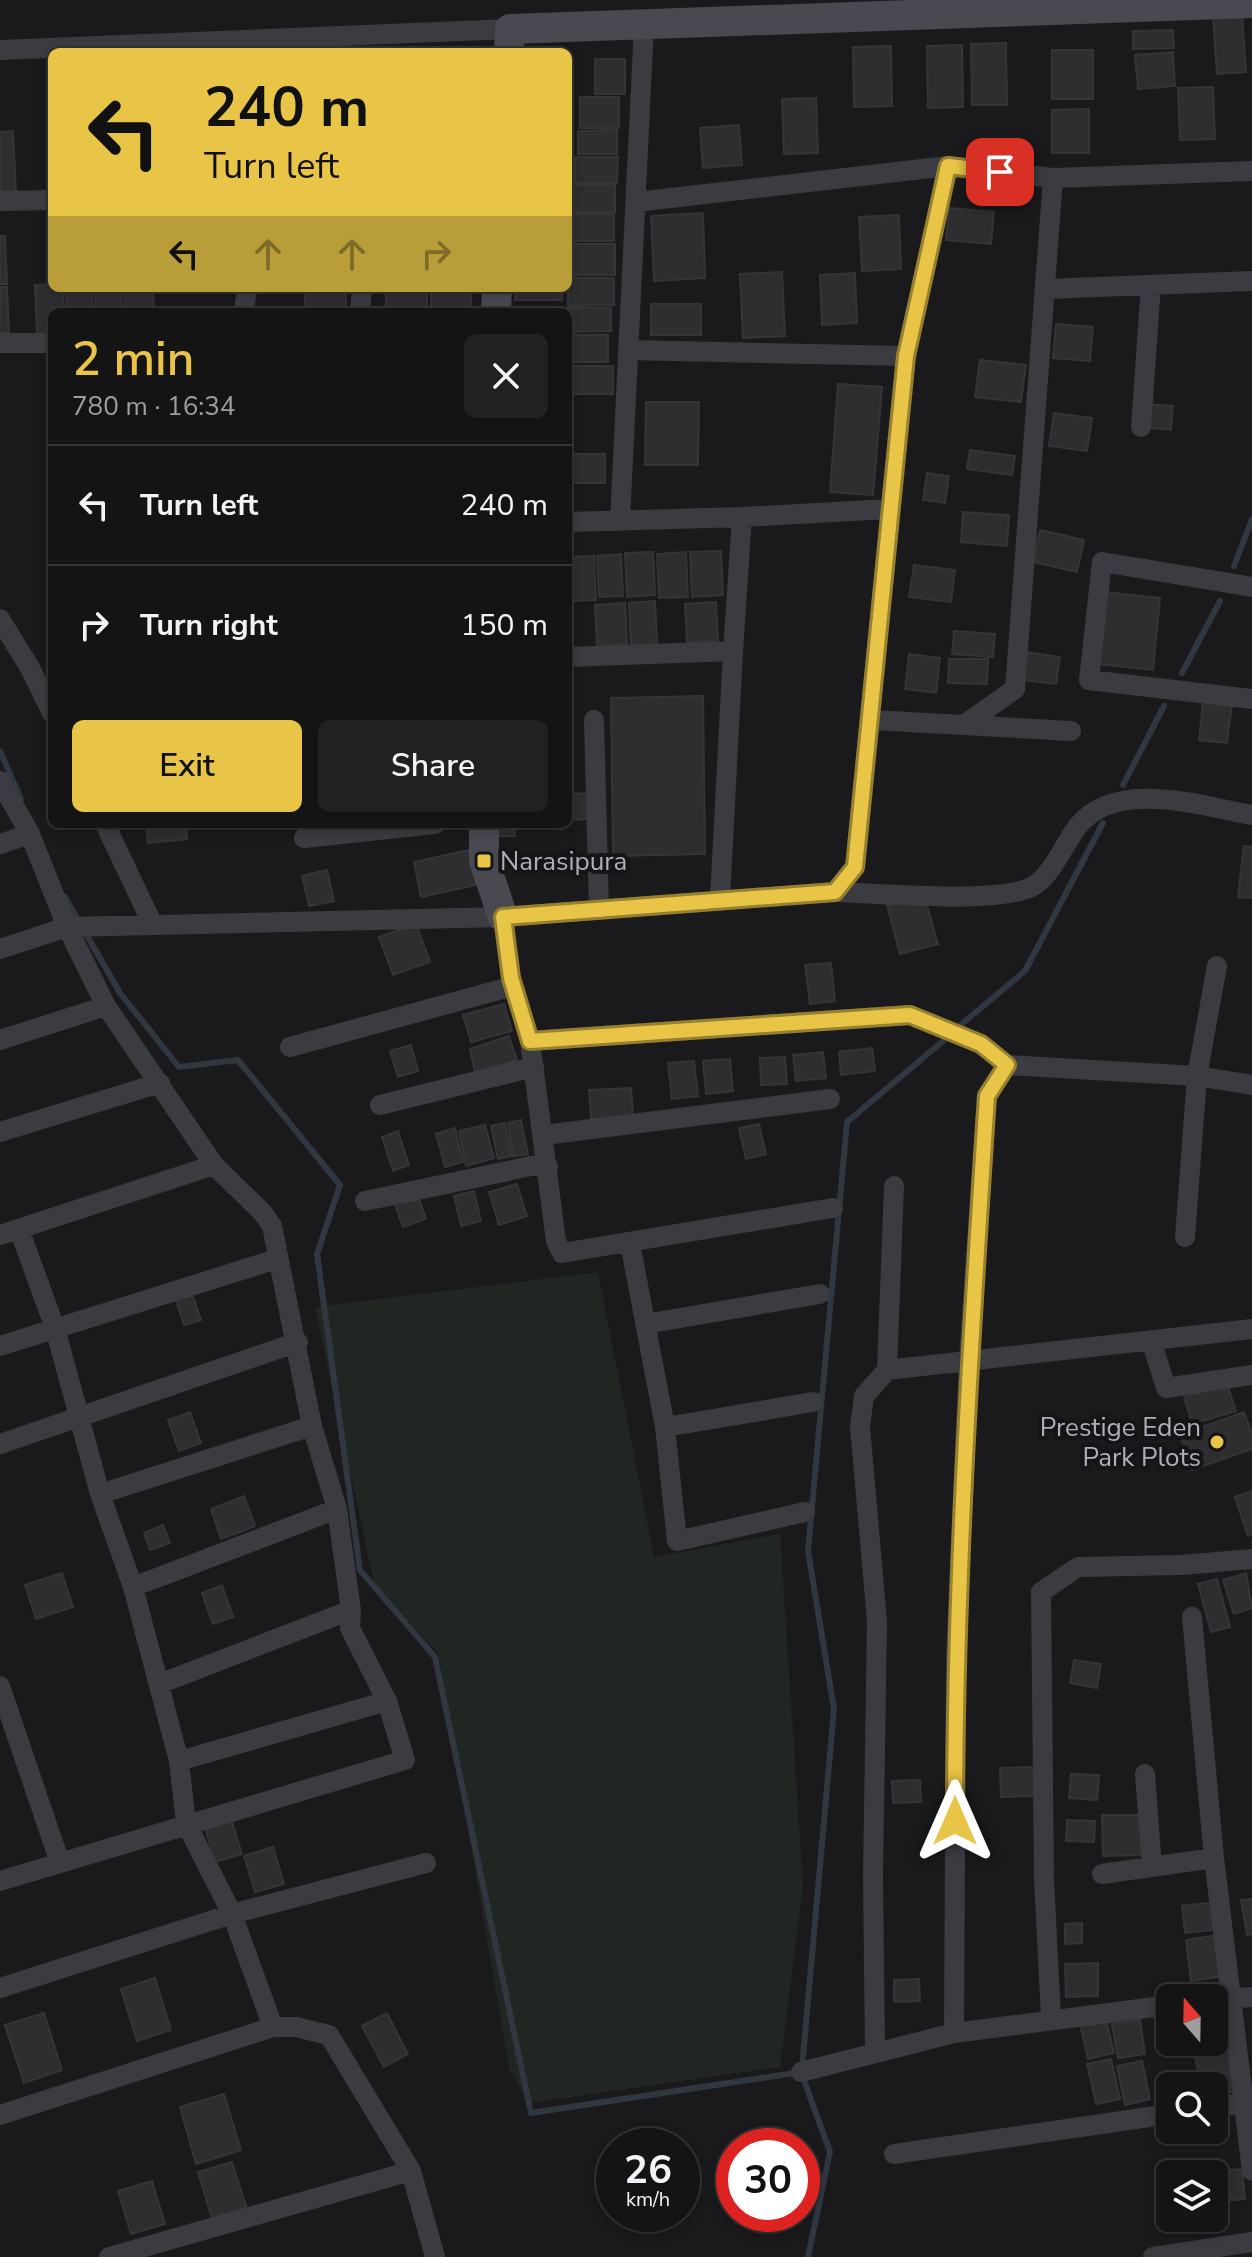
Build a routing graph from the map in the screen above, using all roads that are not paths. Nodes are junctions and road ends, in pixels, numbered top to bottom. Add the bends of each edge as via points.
1 (1119, 3) edge
2 (1252, 3) edge
3 (644, 25) junction
4 (510, 41) edge
5 (146, 48) edge
6 (48, 49) edge
7 (0, 50) edge
8 (948, 166) junction
9 (1252, 171) edge
10 (1053, 178) junction
11 (48, 200) edge
12 (0, 201) edge
13 (636, 202) junction
14 (1252, 281) edge
15 (1151, 285) junction
16 (1046, 289) junction
17 (0, 343) edge
18 (48, 343) edge
19 (628, 350) junction
20 (906, 356) junction
21 (1141, 427) dead end
22 (889, 509) junction
23 (742, 517) junction
24 (620, 521) junction
25 (572, 522) edge
26 (1252, 587) edge
27 (0, 619) edge
28 (733, 651) junction
29 (572, 657) edge
30 (48, 666) edge
31 (30, 668) junction
32 (1252, 699) edge
33 (48, 705) edge
34 (594, 720) dead end
35 (871, 720) junction
36 (964, 725) junction
37 (1071, 731) dead end
38 (0, 781) edge
39 (1252, 815) edge
40 (107, 828) edge
41 (398, 828) edge
42 (484, 828) edge
43 (30, 834) junction
44 (304, 838) dead end
45 (0, 844) edge
46 (835, 892) junction
47 (720, 899) junction
48 (599, 909) junction
49 (503, 917) junction
50 (148, 925) junction
51 (69, 927) junction
52 (0, 949) edge
53 (1217, 966) dead end
54 (513, 986) junction
55 (106, 1006) junction
56 (0, 1040) edge
57 (530, 1041) junction
58 (290, 1047) dead end
59 (1007, 1065) junction
60 (534, 1067) junction
61 (1197, 1076) junction
62 (160, 1083) junction
63 (1252, 1085) edge
64 (830, 1099) dead end
65 (380, 1105) dead end
66 (0, 1132) edge
67 (544, 1135) junction
68 (214, 1165) junction
69 (548, 1166) junction
70 (894, 1186) dead end
71 (365, 1201) dead end
72 (833, 1208) dead end
73 (10, 1232) edge
74 (1185, 1237) dead end
75 (630, 1243) junction
76 (277, 1259) junction
77 (820, 1294) dead end
78 (645, 1324) junction
79 (55, 1328) junction
80 (1252, 1329) edge
81 (1151, 1340) junction
82 (298, 1342) junction
83 (0, 1346) edge
84 (969, 1359) junction
85 (887, 1370) junction
86 (1252, 1375) edge
87 (813, 1402) dead end
88 (78, 1417) junction
89 (312, 1426) junction
90 (665, 1427) junction
91 (0, 1444) edge
92 (100, 1494) junction
93 (337, 1509) junction
94 (805, 1512) dead end
95 (1252, 1559) edge
96 (133, 1587) junction
97 (351, 1610) junction
98 (1192, 1617) dead end
99 (159, 1684) junction
100 (0, 1686) edge
101 (387, 1701) junction
102 (179, 1761) junction
103 (1145, 1774) dead end
104 (186, 1823) junction
105 (1214, 1858) junction
106 (60, 1863) junction
107 (426, 1863) dead end
108 (1152, 1867) junction
109 (1102, 1874) dead end
110 (0, 1881) edge
111 (232, 1914) junction
112 (1221, 1984) edge
113 (0, 1988) edge
114 (1252, 1997) edge
115 (1228, 1999) edge
116 (1156, 2007) edge
117 (1051, 2018) junction
118 (1228, 2023) edge
119 (273, 2027) junction
120 (954, 2033) junction
121 (875, 2053) junction
122 (801, 2072) dead end
123 (1248, 2102) edge
124 (1228, 2105) edge
125 (0, 2115) edge
126 (1156, 2116) edge
127 (894, 2154) dead end
128 (411, 2171) junction
129 (1252, 2171) edge
130 (1252, 2242) edge
131 (109, 2257) edge
132 (435, 2257) edge
133 (1160, 2257) edge

1 - 2 street
1 - 3 street
3 - 4 street
3 - 13 street
4 - 5 street
6 - 7 street
8 - 10 street
8 - 13 street
8 - 20 street
9 - 10 street
10 - 16 street
11 - 12 street
13 - 19 street
14 - 15 street
15 - 16 street
15 - 21 street
16 - 36 street via 1015,689
17 - 18 street
19 - 20 street
19 - 24 street
20 - 22 street
22 - 23 street
22 - 35 street
23 - 24 street
23 - 28 street
24 - 25 street
26 - 32 street via 1102,562 1089,680
27 - 31 street
28 - 29 street
28 - 47 street
30 - 31 street
31 - 33 street
34 - 48 street
35 - 36 street
35 - 46 street via 855,867
36 - 37 street
38 - 43 street
39 - 46 street via 1124,801 1101,806 1080,824 1036,885 1008,895
40 - 50 street
41 - 44 street
42 - 49 street via 484,861
43 - 45 street
43 - 51 street
46 - 47 street
47 - 48 street
48 - 49 street
49 - 50 street
49 - 54 street
50 - 51 street
51 - 52 street
51 - 55 street
53 - 61 street
54 - 57 street
54 - 58 street
55 - 56 street
55 - 62 street
57 - 59 street via 910,1015 981,1044
57 - 60 street
59 - 61 street
59 - 84 street via 987,1096
60 - 65 street
60 - 67 street
61 - 63 street
61 - 74 street
62 - 66 street
62 - 68 street
64 - 67 street
67 - 69 street
68 - 73 street
68 - 76 street via 263,1213 275,1235
69 - 71 street
69 - 75 street via 556,1241 562,1253
70 - 85 street
72 - 75 street
73 - 79 street
75 - 78 street
76 - 79 street
76 - 82 street
77 - 78 street
78 - 90 street
79 - 83 street
79 - 88 street
80 - 81 street
81 - 84 street
81 - 86 street via 1166,1388
82 - 88 street
82 - 89 street
84 - 85 street
84 - 120 street via 956,1657
85 - 121 street via 864,1396 860,1427 877,1621
87 - 90 street
88 - 91 street
88 - 92 street
89 - 92 street
89 - 93 street
90 - 94 street via 677,1541
92 - 96 street
93 - 96 street
93 - 97 street
95 - 117 street via 1078,1567 1041,1592
96 - 99 street
97 - 99 street
97 - 101 street via 357,1646
98 - 105 street
99 - 102 street
100 - 106 street
101 - 102 street
101 - 104 street via 405,1760
102 - 104 street
103 - 108 street
104 - 106 street
104 - 111 street
105 - 108 street
105 - 112 street
106 - 110 street
107 - 111 street
108 - 109 street
111 - 113 street
111 - 119 street
114 - 115 street
116 - 117 street
117 - 120 street
118 - 123 street
119 - 125 street
119 - 128 street via 329,2035
120 - 121 street
121 - 122 street
123 - 124 street
123 - 129 street
126 - 127 street
128 - 131 street
128 - 132 street
130 - 133 street

